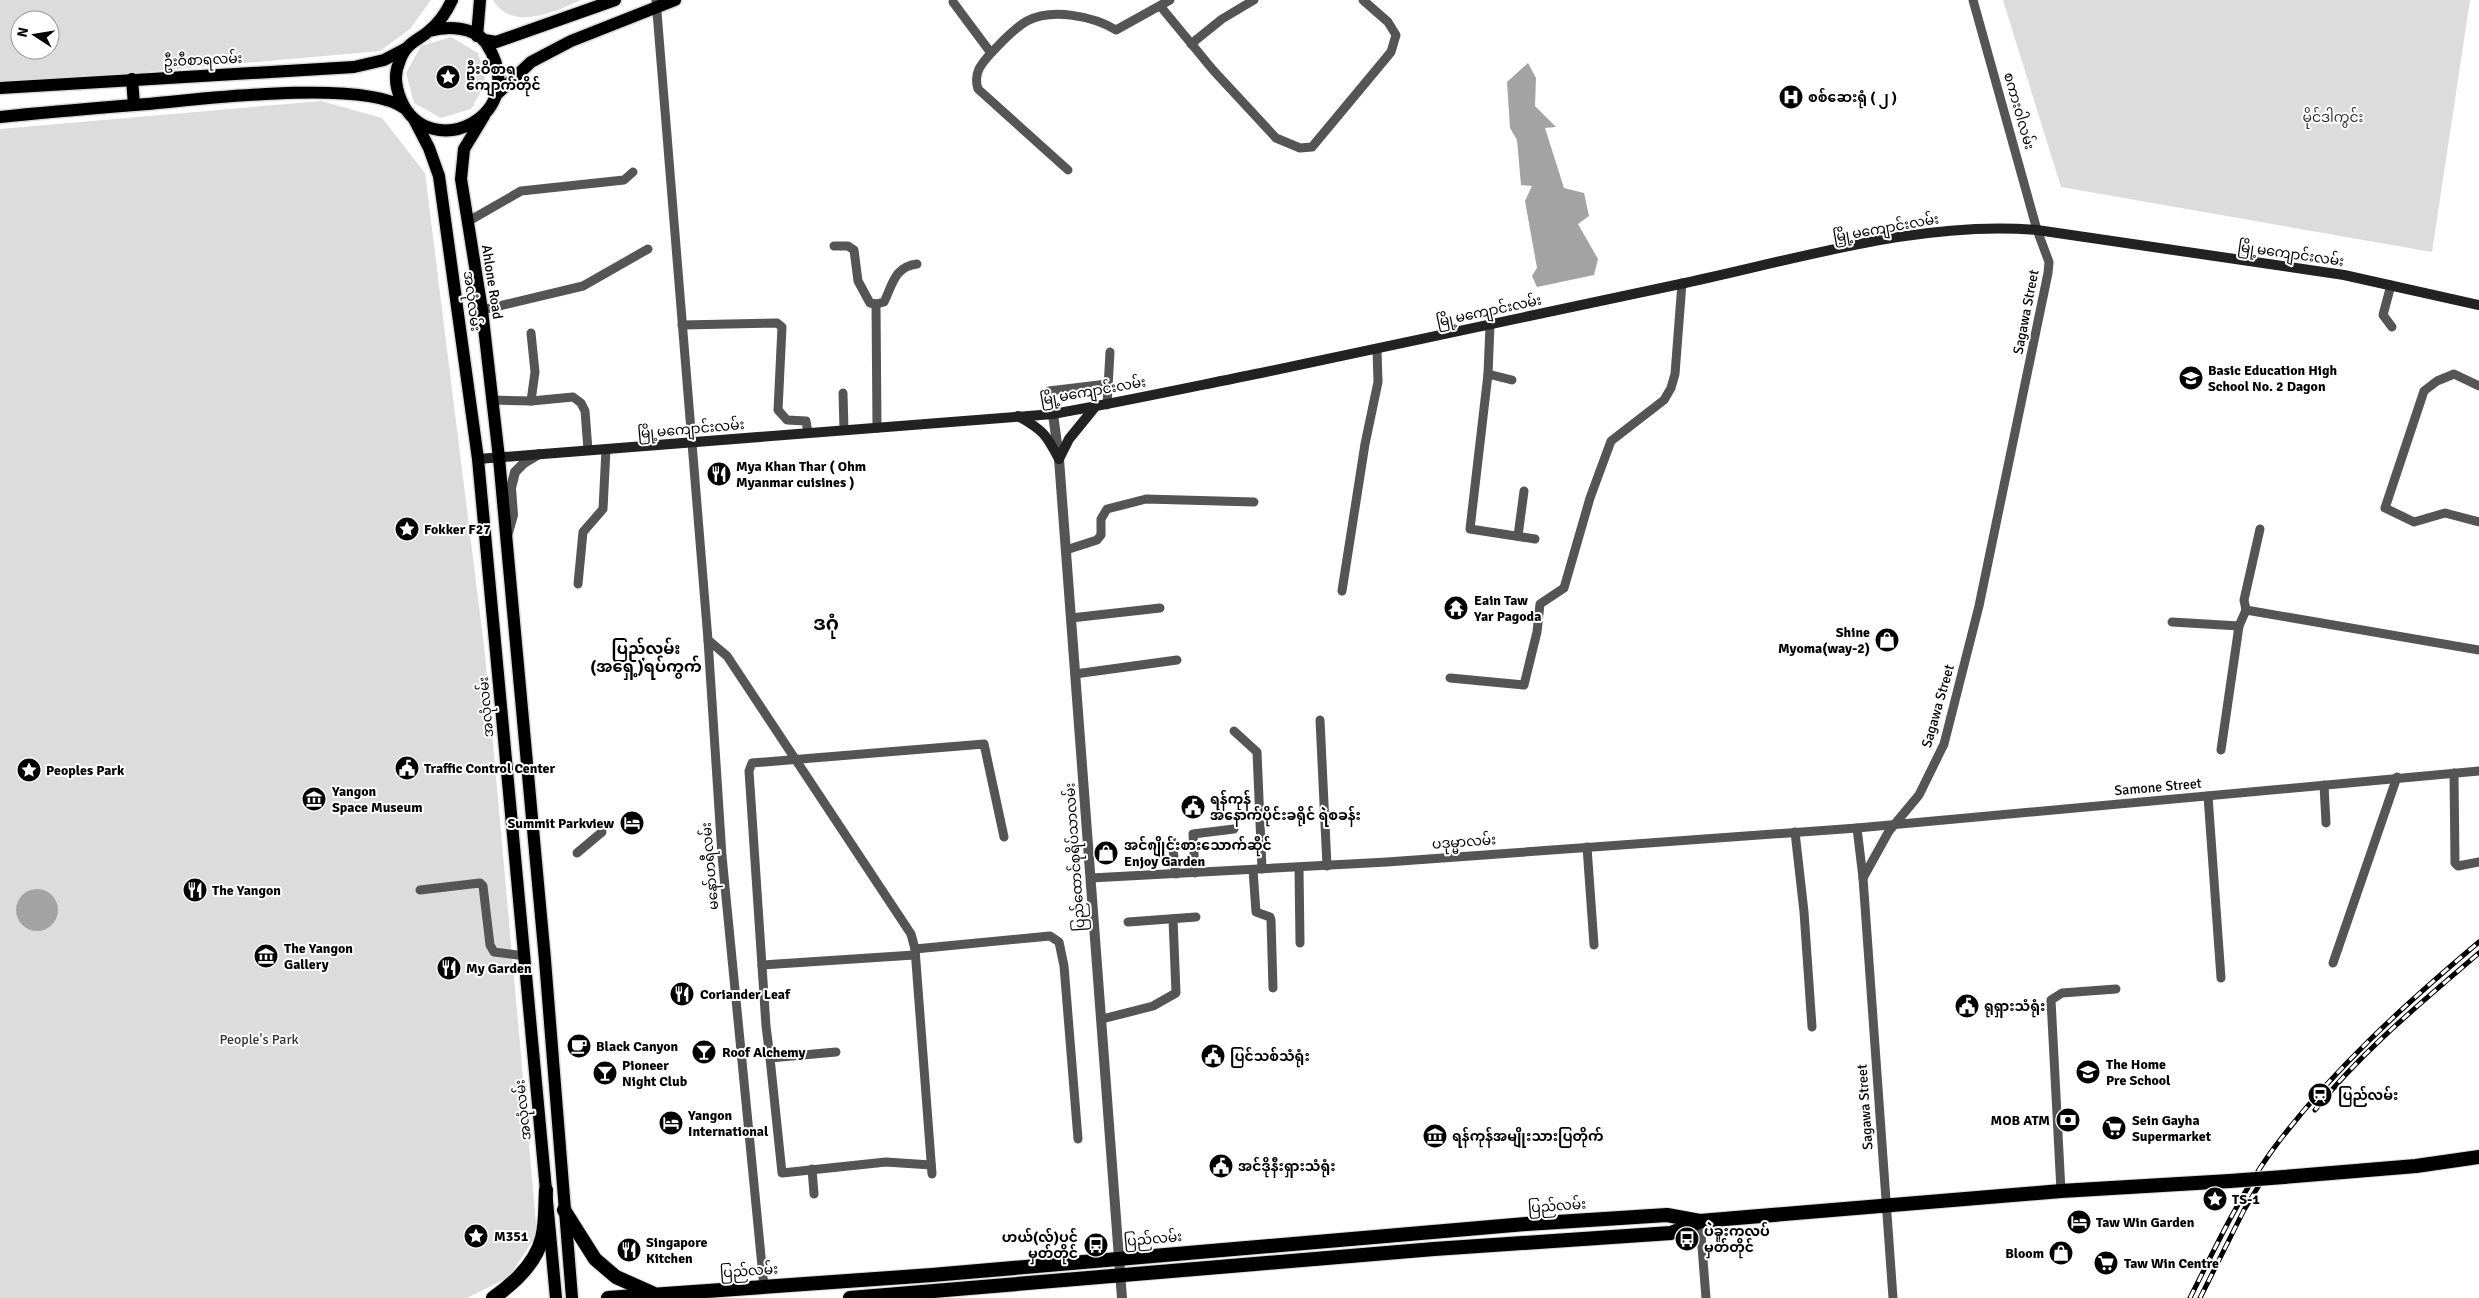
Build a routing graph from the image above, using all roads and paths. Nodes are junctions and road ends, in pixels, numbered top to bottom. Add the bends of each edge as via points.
1 (452, 0) edge
2 (480, 0) edge
3 (615, 0) edge
4 (675, 0) edge
5 (1170, 0) edge
6 (1254, 0) edge
7 (1363, 0) edge
8 (1973, 0) edge
9 (953, 2) dead end
10 (657, 3) edge
11 (1161, 6) junction
12 (430, 31) junction
13 (480, 38) junction
14 (1191, 44) junction
15 (405, 49) junction
16 (991, 53) junction
17 (263, 72) junction
18 (132, 79) junction
19 (0, 88) edge
20 (263, 94) junction
21 (497, 94) junction
22 (134, 105) junction
23 (404, 108) junction
24 (484, 116) junction
25 (0, 117) edge
26 (414, 119) junction
27 (1068, 170) dead end
28 (633, 172) dead end
29 (467, 222) junction
30 (2037, 230) junction
31 (834, 246) dead end
32 (648, 249) dead end
33 (917, 264) dead end
34 (1682, 283) junction
35 (2391, 285) junction
36 (876, 304) junction
37 (2479, 305) edge
38 (482, 310) junction
39 (682, 324) junction
40 (1490, 325) junction
41 (2392, 327) dead end
42 (531, 332) dead end
43 (1377, 349) junction
44 (1110, 352) dead end
45 (1488, 374) junction
46 (1512, 380) dead end
47 (1107, 384) junction
48 (2479, 386) edge
49 (1048, 392) dead end
50 (843, 393) dead end
51 (493, 400) junction
52 (531, 402) junction
53 (1107, 405) junction
54 (1095, 407) junction
55 (1053, 414) junction
56 (1018, 416) junction
57 (876, 428) junction
58 (844, 430) junction
59 (808, 433) junction
60 (691, 442) junction
61 (606, 449) junction
62 (588, 450) junction
63 (539, 454) junction
64 (499, 458) junction
65 (478, 459) junction
66 (1059, 459) junction
67 (1524, 491) dead end
68 (1254, 502) dead end
69 (2479, 522) edge
70 (2260, 529) dead end
71 (1518, 536) junction
72 (506, 539) junction
73 (1535, 539) dead end
74 (1066, 550) junction
75 (578, 584) dead end
76 (1342, 591) dead end
77 (1160, 608) dead end
78 (2246, 610) junction
79 (1071, 618) junction
80 (2172, 622) dead end
81 (2240, 626) junction
82 (708, 640) junction
83 (2479, 650) edge
84 (1177, 660) dead end
85 (1075, 674) junction
86 (1450, 678) dead end
87 (1320, 720) dead end
88 (1234, 731) dead end
89 (2221, 750) dead end
90 (795, 758) junction
91 (2479, 771) edge
92 (2454, 773) junction
93 (2397, 777) junction
94 (2324, 785) junction
95 (2208, 796) junction
96 (2326, 824) dead end
97 (1893, 825) junction
98 (1857, 828) junction
99 (1234, 829) dead end
100 (1838, 829) joint
101 (602, 832) dead end
102 (1795, 832) junction
103 (1004, 837) dead end
104 (1172, 841) dead end
105 (1587, 847) junction
106 (577, 853) dead end
107 (2479, 862) edge
108 (1327, 866) junction
109 (1299, 868) junction
110 (1257, 870) junction
111 (1195, 873) junction
112 (1176, 874) junction
113 (1091, 878) junction
114 (1864, 878) junction
115 (420, 890) dead end
116 (1196, 917) dead end
117 (1173, 919) junction
118 (1128, 922) dead end
119 (1300, 943) dead end
120 (1594, 945) dead end
121 (914, 952) junction
122 (525, 956) junction
123 (2333, 963) dead end
124 (762, 965) junction
125 (2221, 978) dead end
126 (1273, 988) dead end
127 (2116, 989) dead end
128 (1102, 1019) junction
129 (1812, 1027) dead end
130 (836, 1052) dead end
131 (770, 1058) junction
132 (1078, 1139) dead end
133 (559, 1154) junction
134 (542, 1156) junction
135 (2479, 1157) edge
136 (931, 1164) junction
137 (812, 1169) junction
138 (932, 1174) dead end
139 (546, 1190) junction
140 (2061, 1192) junction
141 (814, 1194) dead end
142 (1885, 1207) junction
143 (564, 1210) junction
144 (1700, 1221) junction
145 (1119, 1258) junction
146 (1120, 1276) junction
147 (764, 1287) junction
148 (655, 1294) junction
149 (492, 1298) edge
150 (556, 1298) edge
151 (572, 1298) edge
152 (608, 1298) edge
153 (850, 1298) edge
154 (1122, 1298) edge
155 (1706, 1298) edge
156 (1893, 1298) edge

1 - 12 main road
2 - 13 main road
3 - 13 main road via 504,40 496,42
4 - 10 main road
5 - 11 street
6 - 14 street via 1222,19
7 - 14 street via 1388,22 1396,40 1391,52 1312,147 1300,148 1276,138
8 - 30 street, စကားဝါလမ်း
9 - 16 street
10 - 21 main road via 531,62
10 - 39 street, မနော်ဟရီလမ်း
11 - 14 street
11 - 16 street via 1116,30 1090,17 1047,15 1028,20
12 - 13 main road via 454,28
12 - 15 main road
13 - 21 main road via 494,57 498,69
15 - 17 main road, ဦးဝီစာရလမ်း via 384,60 354,67
15 - 23 main road via 398,63 396,78
16 - 27 street via 979,67 978,89
17 - 18 main road, ဦးဝီစာရလမ်း
17 - 20 main road
18 - 19 main road, ဦးဝီစာရလမ်း
18 - 22 main road
20 - 22 main road
20 - 23 main road via 344,94 394,101
21 - 24 main road
22 - 25 main road
23 - 26 main road
24 - 26 main road via 462,129 437,130
24 - 29 main road, Ahlone Road via 464,149 461,179
26 - 65 main road, အလုံလမ်း via 429,148 438,176
28 - 29 street via 624,180 520,191
29 - 38 main road, Ahlone Road
30 - 34 main road, မြို့မကျောင်းလမ်း via 1948,231
30 - 35 main road, မြို့မကျောင်းလမ်း via 2344,275
30 - 97 street, Sagawa Street via 2049,262 2048,274 1979,606 1944,744 1919,795
31 - 36 street via 852,248 858,281 870,303
32 - 38 street via 583,286
33 - 36 street via 901,269 894,276 884,302
34 - 40 main road, မြို့မကျောင်းလမ်း
34 - 86 street via 1675,374 1671,388 1664,400 1611,441 1590,498 1564,588 1540,604 1524,685
35 - 37 main road, မြို့မကျောင်းလမ်း
35 - 41 street via 2383,315
36 - 57 street
38 - 51 main road, Ahlone Road
39 - 59 street via 777,323 782,327 778,410 787,420 806,421
39 - 60 street, မနော်ဟရီလမ်း
40 - 43 main road, မြို့မကျောင်းလမ်း
40 - 45 street
42 - 52 street via 535,372
43 - 53 main road, မြို့မကျောင်းလမ်း
43 - 76 street via 1378,382
44 - 47 street
45 - 46 street
45 - 71 street via 1470,529
47 - 49 street
47 - 53 street
48 - 69 street via 2454,374 2424,391 2385,508 2414,522 2446,513
50 - 58 street
51 - 52 street
51 - 64 main road, Ahlone Road
52 - 62 street via 573,397 582,403
53 - 54 main road, မြို့မကျောင်းလမ်း
54 - 55 main road, မြို့မကျောင်းလမ်း
54 - 66 main road via 1069,439
55 - 56 main road, မြို့မကျောင်းလမ်း
55 - 66 street, ပြည်ထောင်စုရိပ်သာလမ်း
56 - 57 main road, မြို့မကျောင်းလမ်း
56 - 66 main road via 1040,428
57 - 58 main road, မြို့မကျောင်းလမ်း
58 - 59 main road, မြို့မကျောင်းလမ်း
59 - 60 main road, မြို့မကျောင်းလမ်း
60 - 61 main road, မြို့မကျောင်းလမ်း
60 - 82 street, မနော်ဟရီလမ်း
61 - 62 main road, မြို့မကျောင်းလမ်း
61 - 75 street via 603,509 583,532
62 - 63 main road, မြို့မကျောင်းလမ်း
63 - 64 main road, မြို့မကျောင်းလမ်း
63 - 72 street via 515,472 511,488 513,516
64 - 65 main road, မြို့မကျောင်းလမ်း
64 - 72 main road
65 - 122 main road, အလုံလမ်း
66 - 74 street, ပြည်ထောင်စုရိပ်သာလမ်း
67 - 71 street
68 - 74 street via 1146,499 1107,509 1101,519 1101,535 1097,540
70 - 78 street via 2244,600
71 - 73 street
72 - 133 main road via 545,960
74 - 79 street, ပြည်ထောင်စုရိပ်သာလမ်း
77 - 79 street
78 - 81 street
78 - 83 street
79 - 85 street, ပြည်ထောင်စုရိပ်သာလမ်း
80 - 81 street
81 - 89 street
82 - 90 street via 727,656
82 - 147 street, မနော်ဟရီလမ်း via 722,856
84 - 85 street
85 - 113 street, ပြည်ထောင်စုရိပ်သာလမ်း
87 - 108 street
88 - 110 street via 1257,754
90 - 103 street via 984,744
90 - 121 street via 911,934
90 - 124 street via 752,763 750,767
91 - 92 street, Samone Street
92 - 93 street, Samone Street
92 - 107 street via 2455,863 2458,866
93 - 94 street, Samone Street
93 - 123 street
94 - 95 street, Samone Street
94 - 96 street
95 - 97 street, Samone Street
95 - 125 street
97 - 98 street, Samone Street
97 - 114 street, Sagawa Street
98 - 100 street, Samone Street
98 - 114 street
99 - 111 street via 1194,834
100 - 102 street, ပဒုမ္မာလမ်း
101 - 106 street
102 - 105 street, ပဒုမ္မာလမ်း
102 - 129 street
104 - 112 street
105 - 108 street, ပဒုမ္မာလမ်း
105 - 120 street
108 - 109 street, ပဒုမ္မာလမ်း
109 - 110 street, ပဒုမ္မာလမ်း
109 - 119 street
110 - 111 street, ပဒုမ္မာလမ်း
110 - 126 street via 1256,912 1271,920
111 - 112 street, ပဒုမ္မာလမ်း
112 - 113 street, ပဒုမ္မာလမ်း
113 - 128 street, ပြည်ထောင်စုရိပ်သာလမ်း
114 - 142 street, Sagawa Street
115 - 122 street via 480,883 490,945 494,952
116 - 117 street
117 - 118 street
117 - 128 street via 1176,992 1153,1006
121 - 124 street
121 - 132 street via 1050,936 1059,942 1064,966
121 - 136 street
122 - 134 main road, အလုံလမ်း
124 - 131 street
127 - 140 street via 2062,993 2051,998
128 - 145 street, ပြည်ထောင်စုရိပ်သာလမ်း
130 - 131 street
131 - 137 street via 782,1173
133 - 134 main road
133 - 143 main road
134 - 139 main road, အလုံလမ်း
135 - 140 highway, ပြည်လမ်း, bridge via 2416,1166
136 - 137 street via 886,1162
136 - 138 street
137 - 141 street
139 - 149 highway via 542,1238 534,1256 506,1289
139 - 150 main road, အလုံလမ်း
140 - 142 highway, ပြည်လမ်း
142 - 144 highway, ပြည်လမ်း
142 - 156 street, Sagawa Street
143 - 148 highway via 595,1259 616,1277
143 - 151 main road
144 - 145 highway, ပြည်လမ်း via 1667,1215
144 - 146 highway, ပြည်လမ်း via 1672,1233 1434,1249
144 - 155 street
145 - 146 street, ပြည်ထောင်စုရိပ်သာလမ်း
145 - 147 highway, ပြည်လမ်း
146 - 153 highway, ပြည်လမ်း
146 - 154 street, ပြည်ထောင်စုရိပ်သာလမ်း
147 - 148 highway, ပြည်လမ်း
148 - 152 highway, ပြည်လမ်း

